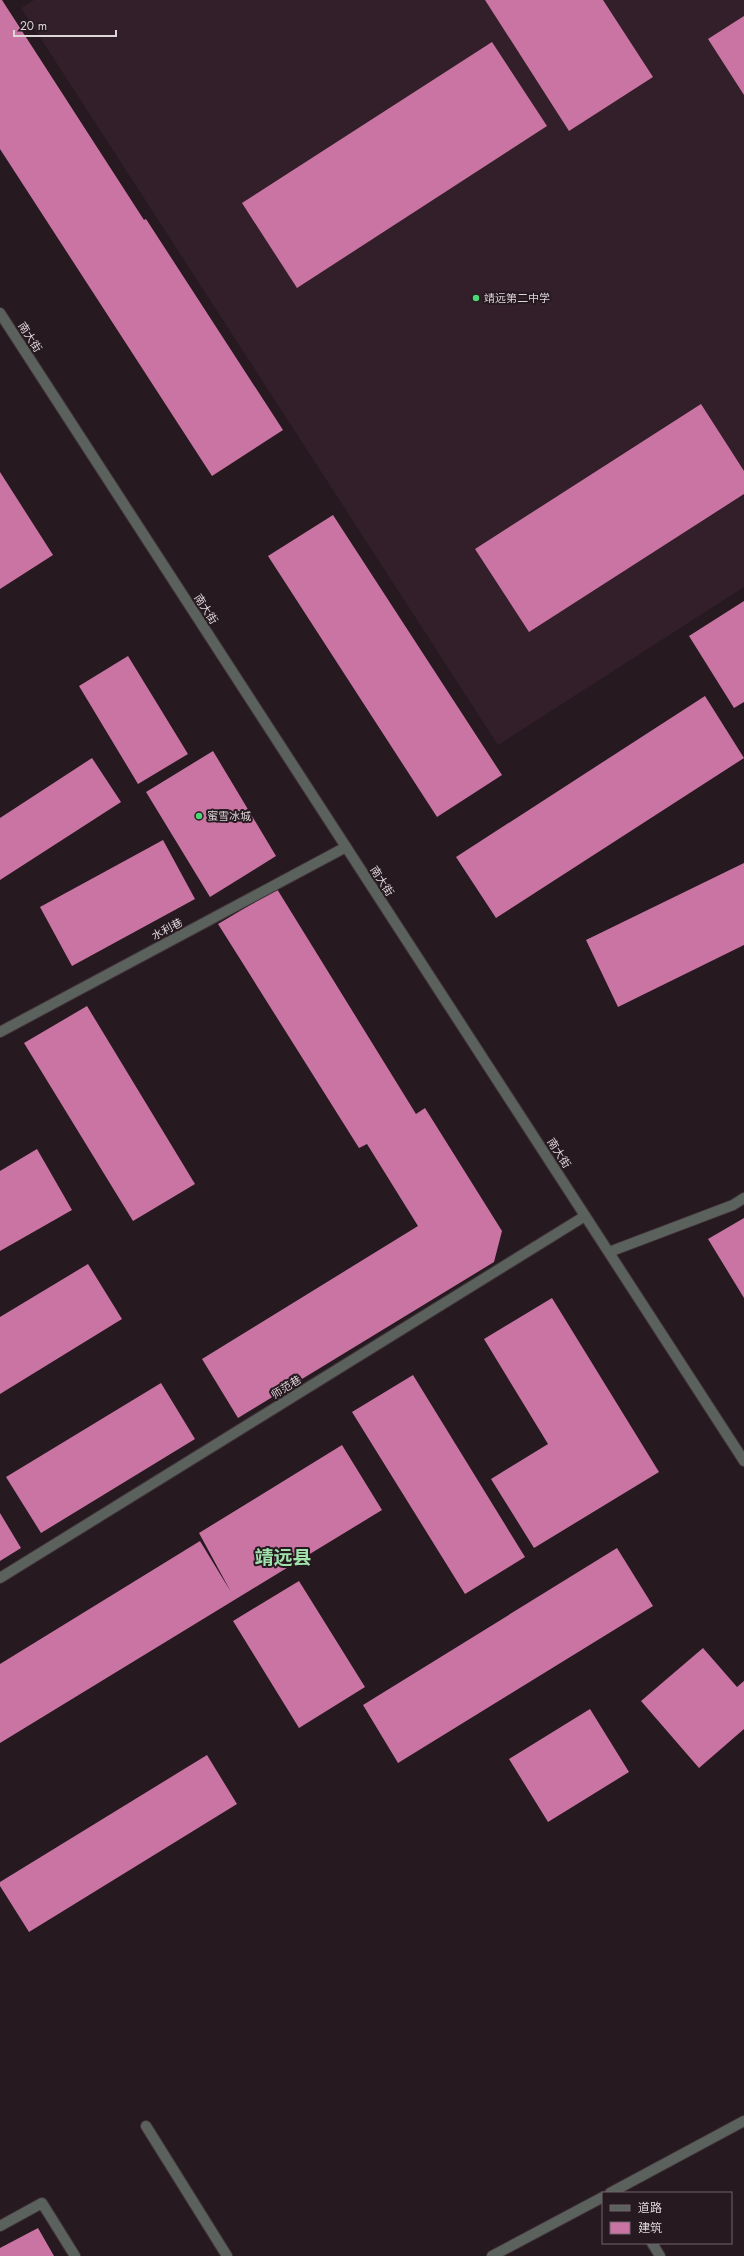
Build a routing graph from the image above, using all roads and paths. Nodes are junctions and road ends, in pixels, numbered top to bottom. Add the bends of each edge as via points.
1 (0, 313) edge
2 (346, 847) junction
3 (0, 1032) edge
4 (744, 1198) edge
5 (585, 1216) junction
6 (609, 1252) junction
7 (744, 1462) edge
8 (0, 1578) edge
9 (744, 2121) edge
10 (146, 2126) dead end
11 (617, 2191) edge
12 (602, 2198) edge
13 (0, 2226) edge
14 (653, 2244) edge
15 (75, 2256) edge
16 (227, 2256) edge
17 (492, 2256) edge
18 (660, 2256) edge

1 - 2 street, 南大街
2 - 3 street, 水利巷
2 - 5 street, 南大街
4 - 6 street via 733,1205
5 - 6 street, 南大街
5 - 8 street, 师范巷
6 - 7 street, 南大街
9 - 11 street
10 - 16 street
12 - 17 street
13 - 15 street via 42,2203
14 - 18 street

